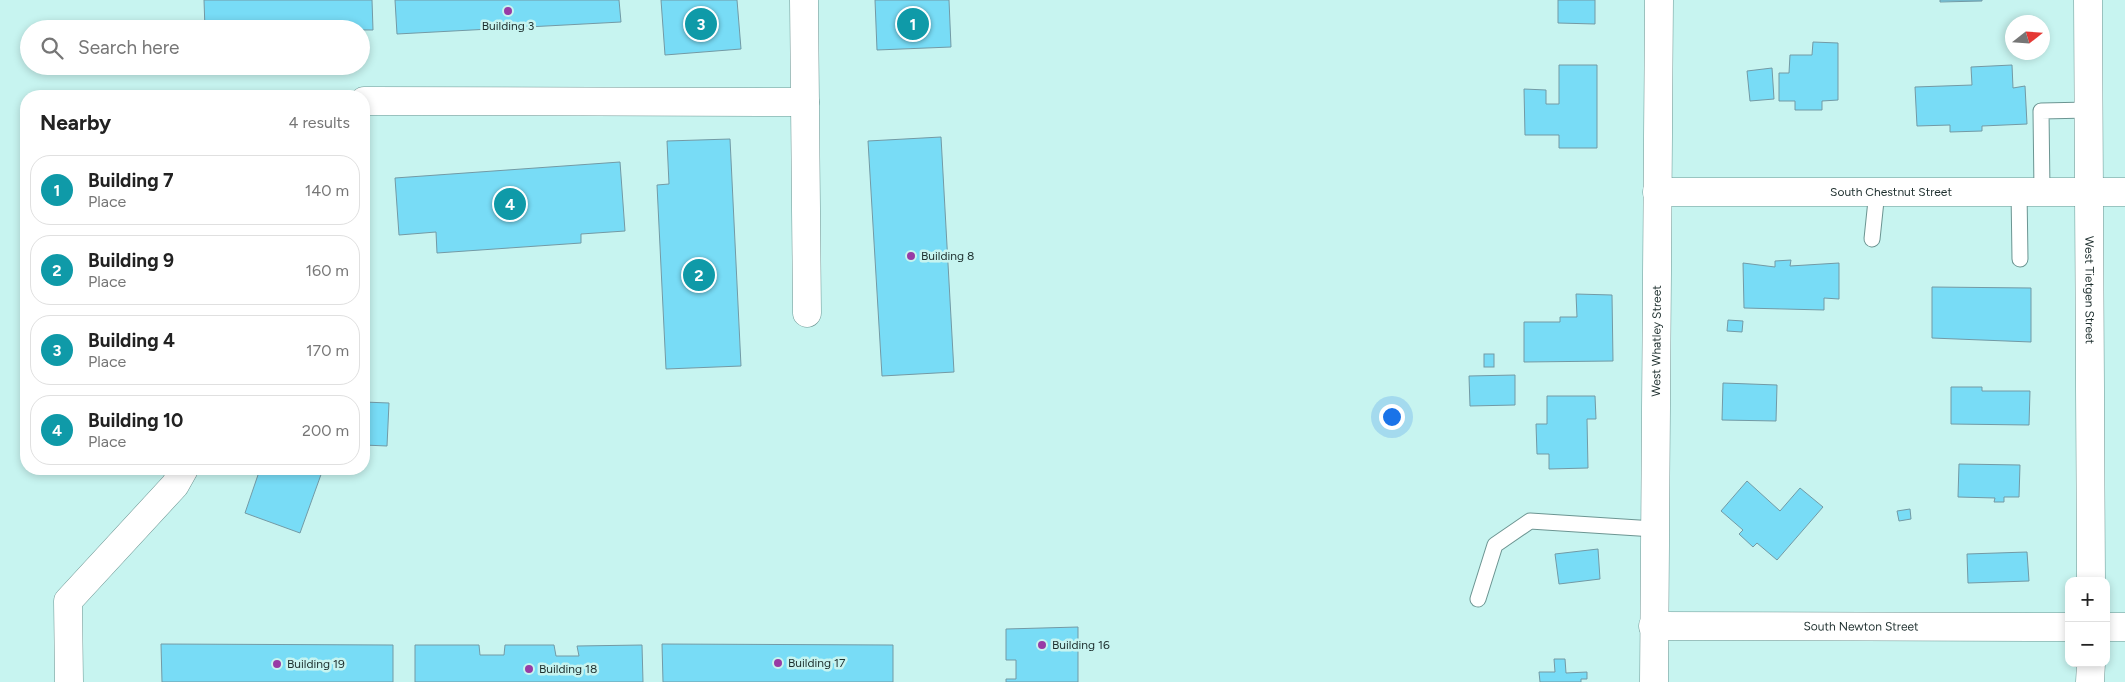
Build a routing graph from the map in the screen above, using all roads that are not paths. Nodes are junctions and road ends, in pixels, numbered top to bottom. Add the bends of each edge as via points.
1 (804, 0) edge
2 (1659, 0) edge
3 (2088, 0) edge
4 (370, 101) edge
5 (805, 102) junction
6 (2088, 110) junction
7 (1877, 191) junction
8 (2031, 191) junction
9 (2089, 191) junction
10 (1657, 192) junction
11 (2125, 192) edge
12 (1872, 239) dead end
13 (2020, 259) dead end
14 (806, 314) dead end
15 (180, 475) edge
16 (1654, 529) junction
17 (2091, 577) edge
18 (1478, 599) dead end
19 (1653, 626) junction
20 (2065, 627) edge
21 (2110, 627) edge
22 (2125, 627) edge
23 (2091, 667) edge
24 (69, 682) edge
25 (1654, 682) edge
26 (2090, 682) edge

1 - 5 street
2 - 10 street, West Whatley Street
3 - 6 street, West Tietgen Street
4 - 5 street
5 - 14 street
6 - 8 lane via 2041,111
6 - 9 street, West Tietgen Street
7 - 8 street, South Chestnut Street
7 - 10 street, South Chestnut Street
7 - 12 lane
8 - 9 street, South Chestnut Street
8 - 13 lane
9 - 11 street, South Chestnut Street
9 - 17 street, West Tietgen Street
10 - 16 street, West Whatley Street
15 - 24 street via 68,601
16 - 18 lane via 1530,521 1495,545
16 - 19 street, West Whatley Street
19 - 20 street, South Newton Street
19 - 25 street, West Whatley Street
21 - 22 street
23 - 26 street

